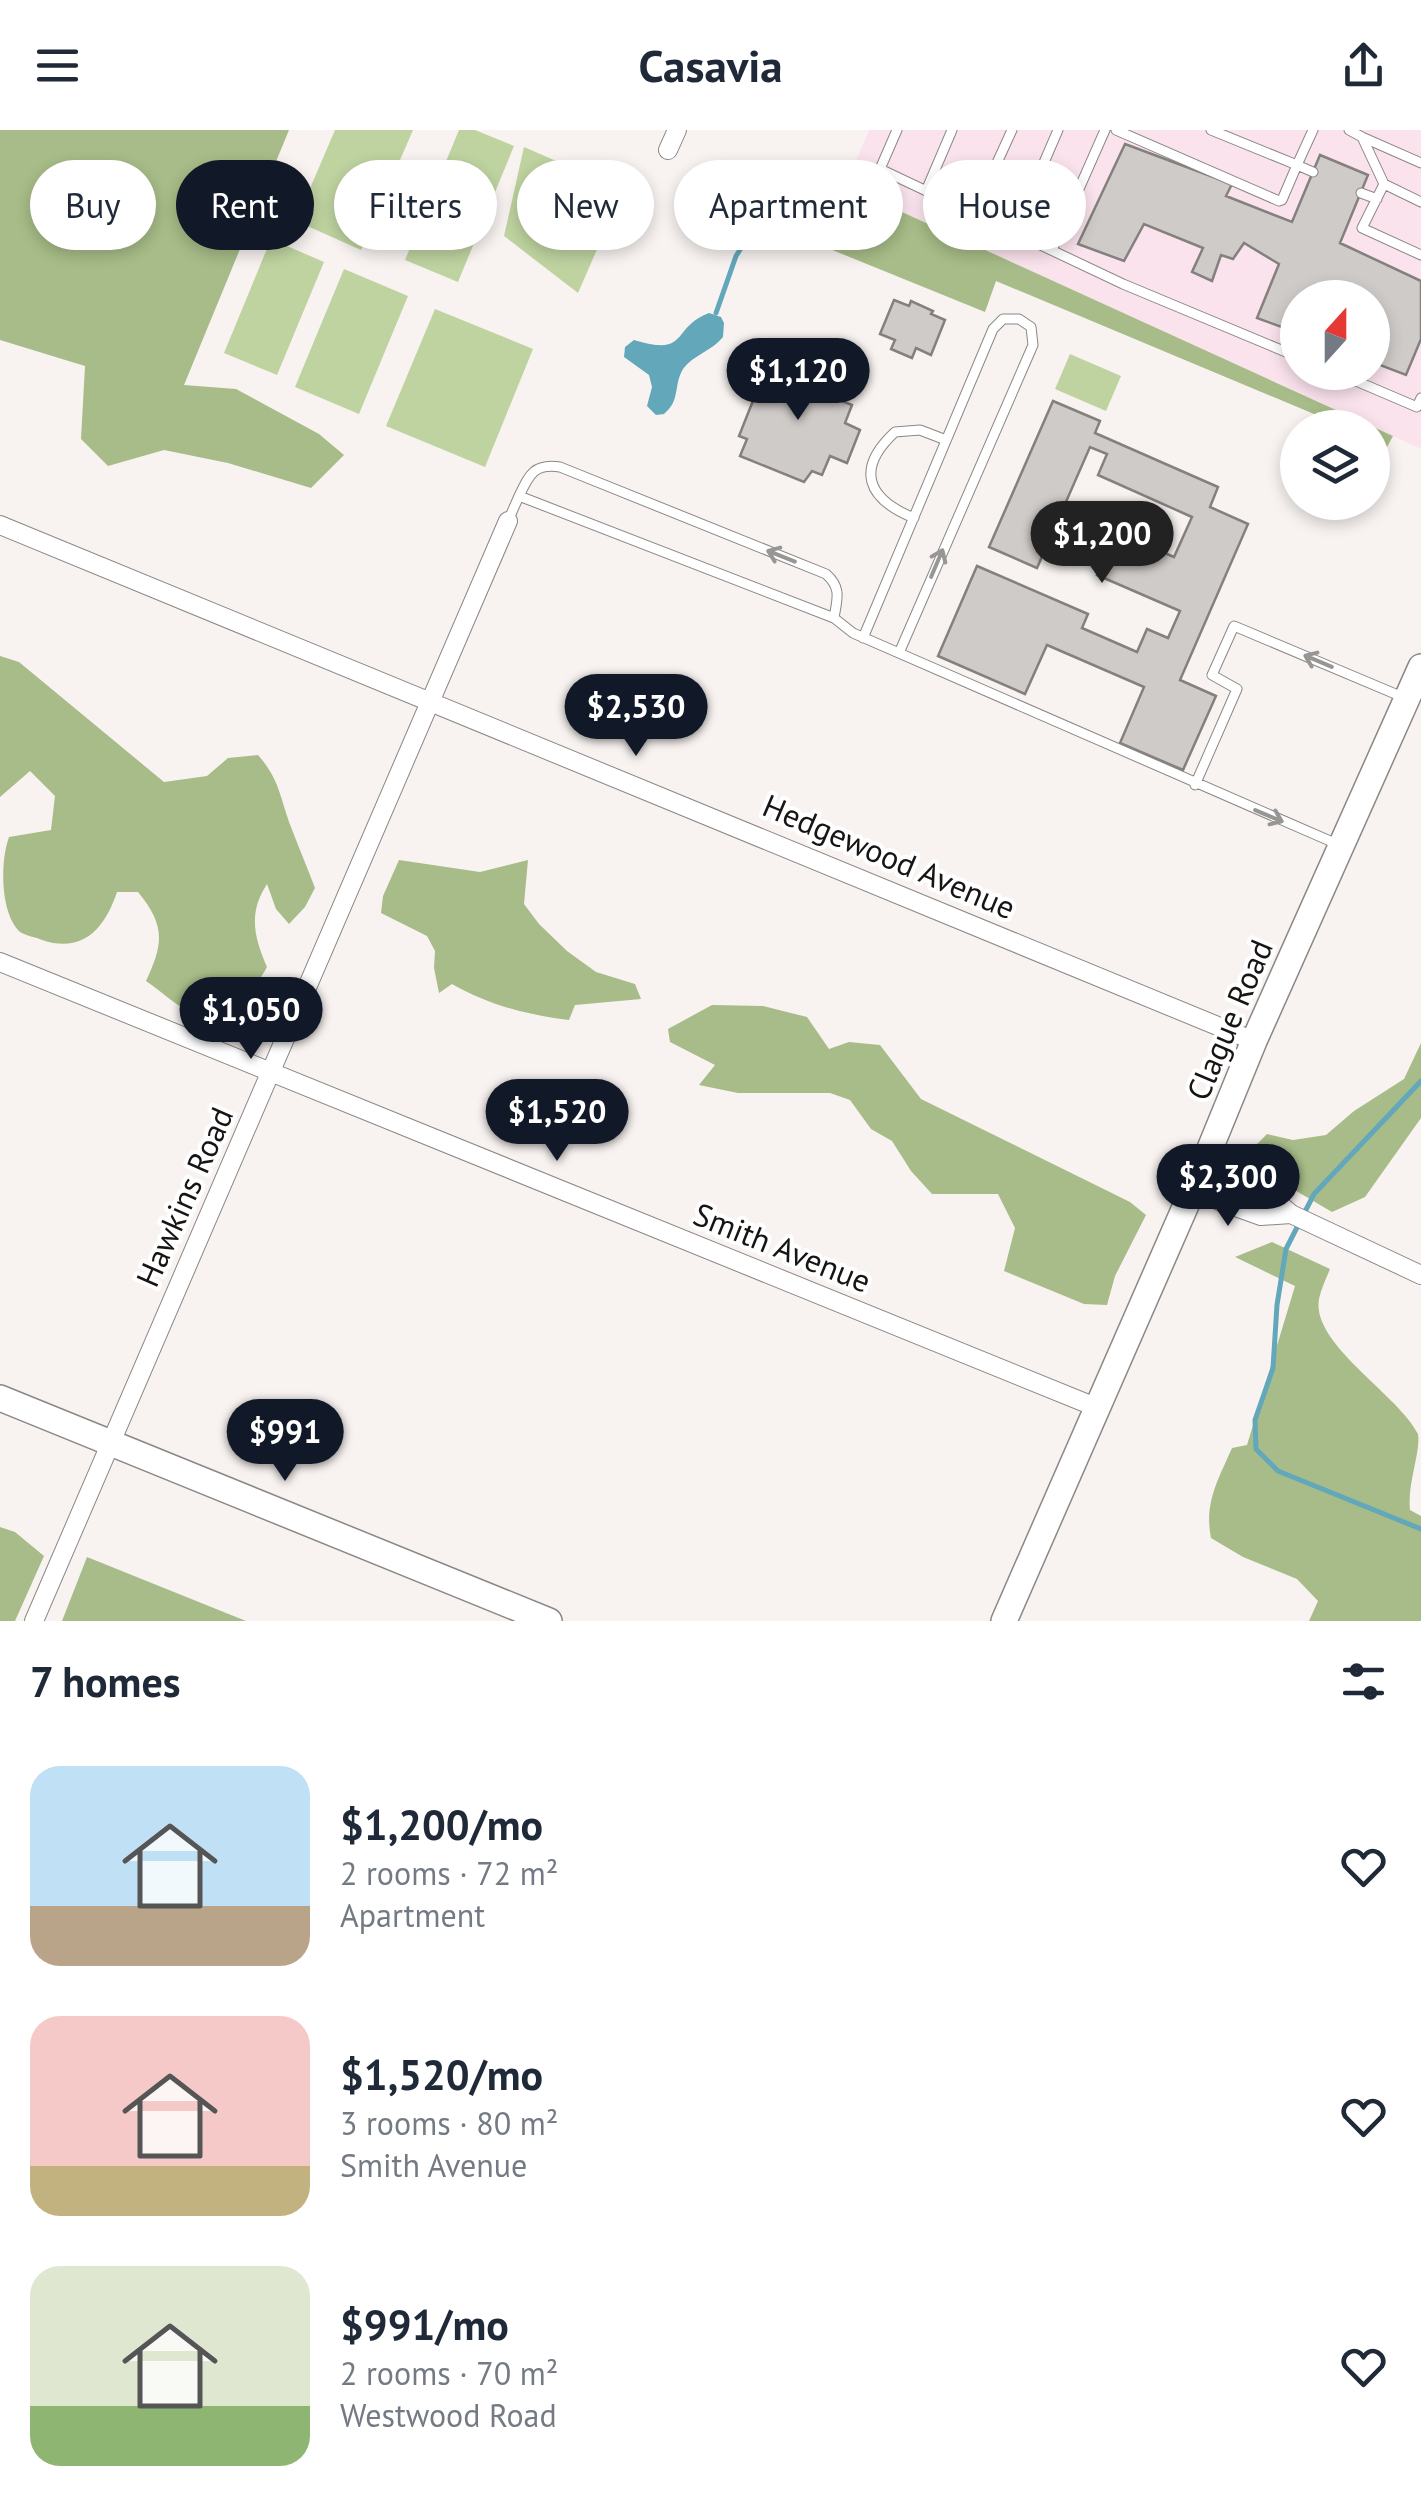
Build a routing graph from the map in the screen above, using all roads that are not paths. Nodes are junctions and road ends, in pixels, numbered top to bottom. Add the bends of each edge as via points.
1 (677, 130) edge
2 (897, 130) edge
3 (952, 130) edge
4 (1012, 130) edge
5 (1058, 130) edge
6 (1105, 130) edge
7 (1116, 130) edge
8 (1212, 130) edge
9 (1312, 130) edge
10 (1349, 130) edge
11 (1362, 137) junction
12 (668, 150) dead end
13 (939, 160) edge
14 (998, 160) edge
15 (1045, 160) edge
16 (1421, 164) edge
17 (1297, 166) junction
18 (1313, 172) dead end
19 (1086, 173) edge
20 (1384, 184) junction
21 (923, 189) edge
22 (1361, 192) dead end
23 (1377, 199) junction
24 (1421, 202) edge
25 (1052, 250) edge
26 (1421, 255) edge
27 (1280, 349) edge
28 (1378, 390) edge
29 (1421, 398) edge
30 (946, 440) junction
31 (518, 496) junction
32 (914, 518) junction
33 (508, 521) joint
34 (0, 525) edge
35 (834, 618) junction
36 (864, 638) junction
37 (899, 653) junction
38 (1421, 666) edge
39 (1408, 699) junction
40 (430, 703) junction
41 (1195, 785) junction
42 (1343, 847) junction
43 (0, 962) edge
44 (1254, 1041) junction
45 (272, 1074) junction
46 (1200, 1173) junction
47 (1291, 1214) junction
48 (1421, 1275) edge
49 (0, 1398) edge
50 (1098, 1408) junction
51 (111, 1442) junction
52 (34, 1621) edge
53 (550, 1621) edge
54 (1004, 1621) edge

1 - 12 street
2 - 21 lane via 880,169
3 - 13 lane
4 - 14 lane
5 - 15 lane
6 - 19 lane
7 - 17 lane via 1278,201
8 - 17 lane
9 - 17 lane
10 - 11 lane
11 - 16 lane
11 - 20 lane
17 - 18 lane
20 - 23 lane
20 - 24 lane
22 - 23 lane
23 - 26 lane via 1362,228
25 - 27 lane
28 - 29 lane via 1418,407
30 - 32 lane
30 - 32 lane via 920,430 895,432 874,458 876,490 890,508
37 -> 30 lane via 1033,345 1031,327 1020,319 1003,319 993,329
31 - 33 lane
31 - 35 lane
35 -> 31 lane via 838,591 826,574 560,467 535,468
32 - 36 lane
33 - 40 street, Hawkins Road
34 - 40 street, Hedgewood Avenue
35 - 36 lane
36 - 37 lane
37 - 41 lane
38 - 39 main road, Clague Road
39 -> 41 lane via 1234,626 1212,675 1237,689
39 - 42 main road, Clague Road
40 - 44 street, Hedgewood Avenue
40 - 45 street, Hawkins Road
41 -> 42 lane
42 - 44 main road, Clague Road
43 - 45 street, Smith Avenue
44 - 46 main road, Clague Road
45 - 50 street, Smith Avenue
45 - 51 street, Hawkins Road
46 - 47 street via 1230,1174 1259,1187
46 - 47 street via 1219,1201 1261,1216
46 - 50 main road, Clague Road
47 - 48 street
49 - 51 main road
50 - 54 main road, Clague Road
51 - 52 street, Hawkins Road
51 - 53 main road

